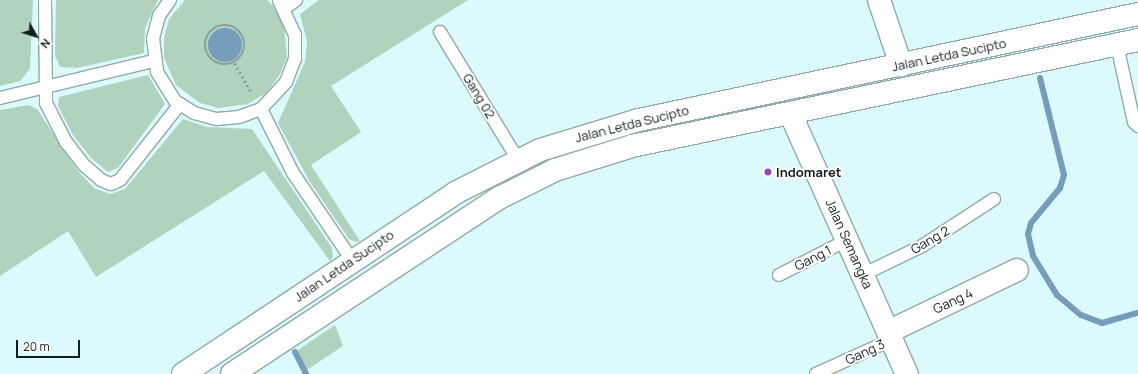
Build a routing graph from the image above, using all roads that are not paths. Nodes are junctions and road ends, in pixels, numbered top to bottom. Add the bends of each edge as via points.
1 (45, 0) edge
2 (170, 0) edge
3 (296, 0) edge
4 (879, 0) edge
5 (282, 4) edge
6 (1138, 14) edge
7 (1090, 25) junction
8 (440, 32) dead end
9 (1138, 40) edge
10 (1117, 45) junction
11 (1095, 50) junction
12 (154, 61) junction
13 (901, 65) junction
14 (44, 87) junction
15 (767, 94) junction
16 (0, 98) edge
17 (180, 104) junction
18 (260, 109) junction
19 (782, 117) junction
20 (1138, 126) edge
21 (518, 160) junction
22 (994, 199) dead end
23 (847, 240) junction
24 (352, 260) junction
25 (1018, 270) dead end
26 (779, 275) dead end
27 (862, 275) junction
28 (369, 283) junction
29 (889, 336) junction
30 (183, 374) edge
31 (232, 374) edge
32 (816, 374) edge
33 (906, 374) edge

1 - 14 lane
2 - 12 lane via 155,26
3 - 5 lane
4 - 13 main road
5 - 18 lane via 295,35 295,60 279,93
6 - 7 main road, Jalan Letda Sucipto
7 - 11 main road
7 - 13 main road, Jalan Letda Sucipto
8 - 21 lane, Gang 02
9 - 10 main road, Jalan Letda Sucipto
10 - 11 main road, Jalan Letda Sucipto
10 - 20 lane via 1134,124
11 - 19 main road, Jalan Letda Sucipto
12 - 14 lane
12 - 17 lane via 161,82
13 - 15 main road, Jalan Letda Sucipto
14 - 16 lane
14 - 17 lane via 49,111 66,142 84,166 108,184 124,176
15 - 19 main road, Jalan Semangka
15 - 21 main road, Jalan Letda Sucipto via 598,130
17 - 18 lane via 194,113 217,119 239,117
18 - 24 lane via 292,173
19 - 23 main road, Jalan Semangka
19 - 28 main road, Jalan Letda Sucipto via 632,146 555,170 499,198
21 - 24 main road, Jalan Letda Sucipto via 455,194
22 - 27 lane, Gang 2 via 922,246
23 - 26 lane, Gang 1
23 - 27 main road, Jalan Semangka
24 - 28 main road
24 - 30 main road, Jalan Letda Sucipto
25 - 29 main road, Gang 4
27 - 29 main road, Jalan Semangka
28 - 31 main road, Jalan Letda Sucipto
29 - 32 lane, Gang 3
29 - 33 main road, Jalan Semangka

